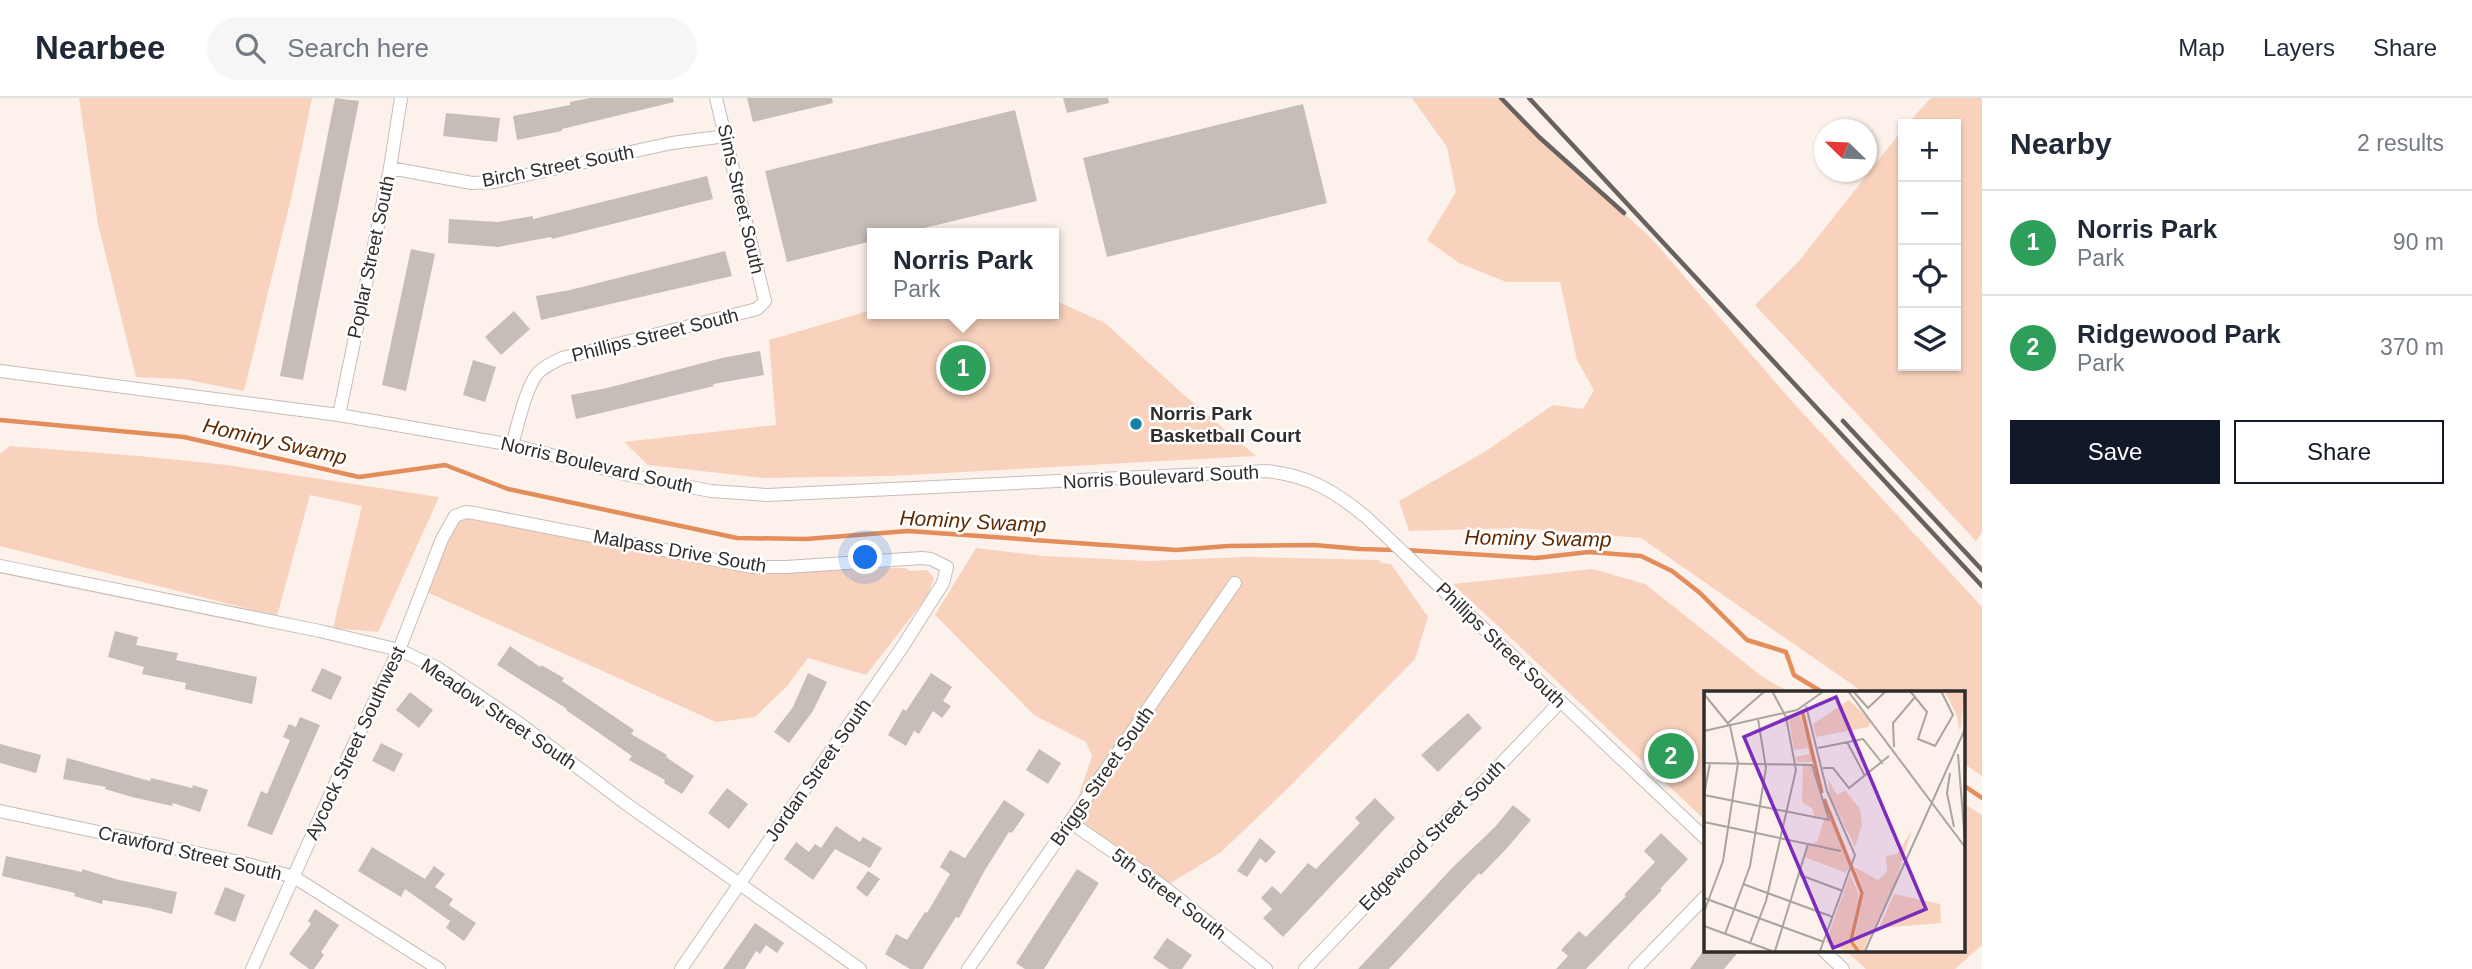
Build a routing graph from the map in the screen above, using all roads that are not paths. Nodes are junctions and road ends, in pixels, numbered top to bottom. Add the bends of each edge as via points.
1 (401, 98) edge
2 (716, 98) edge
3 (726, 136) junction
4 (390, 168) junction
5 (765, 301) joint
6 (0, 370) edge
7 (339, 415) junction
8 (512, 445) junction
9 (1282, 473) joint
10 (454, 516) joint
11 (0, 566) edge
12 (947, 567) joint
13 (1235, 583) dead end
14 (399, 650) junction
15 (1560, 702) junction
16 (0, 811) edge
17 (1070, 822) junction
18 (1704, 837) edge
19 (294, 877) junction
20 (740, 884) junction
21 (1704, 898) edge
22 (1824, 951) edge
23 (252, 969) edge
24 (439, 969) edge
25 (681, 969) edge
26 (860, 969) edge
27 (968, 969) edge
28 (1266, 969) edge
29 (1305, 969) edge
30 (1635, 969) edge
31 (1843, 969) edge

1 - 4 street, Poplar Street South
2 - 3 street, Sims Street South
3 - 4 street, Birch Street South via 671,143 494,182 472,183
3 - 5 street, Sims Street South
4 - 7 street, Poplar Street South
5 - 8 street, Phillips Street South via 757,309 547,365 537,375
6 - 7 street, Norris Boulevard South
7 - 8 street, Norris Boulevard South
8 - 9 street, Norris Boulevard South via 633,476 711,491 767,495
9 - 15 street, Phillips Street South via 1338,494 1366,517
10 - 12 street, Malpass Drive South via 474,513 752,566 786,568 922,558
10 - 14 street, Aycock Street Southwest
11 - 14 street, Meadow Street South
12 - 20 street, Jordan Street South via 943,583 903,646
13 - 17 street, Briggs Street South
14 - 19 street, Aycock Street Southwest
14 - 20 street, Meadow Street South via 436,667 519,723
15 - 18 street, Phillips Street South
15 - 29 street, Edgewood Street South
16 - 19 street, Crawford Street South
17 - 27 street, Briggs Street South
17 - 28 street, 5th Street South via 1164,887
19 - 23 street, Aycock Street Southwest
19 - 24 street, Crawford Street South
20 - 25 street, Jordan Street South
20 - 26 street, Meadow Street South
21 - 30 street
22 - 31 street

